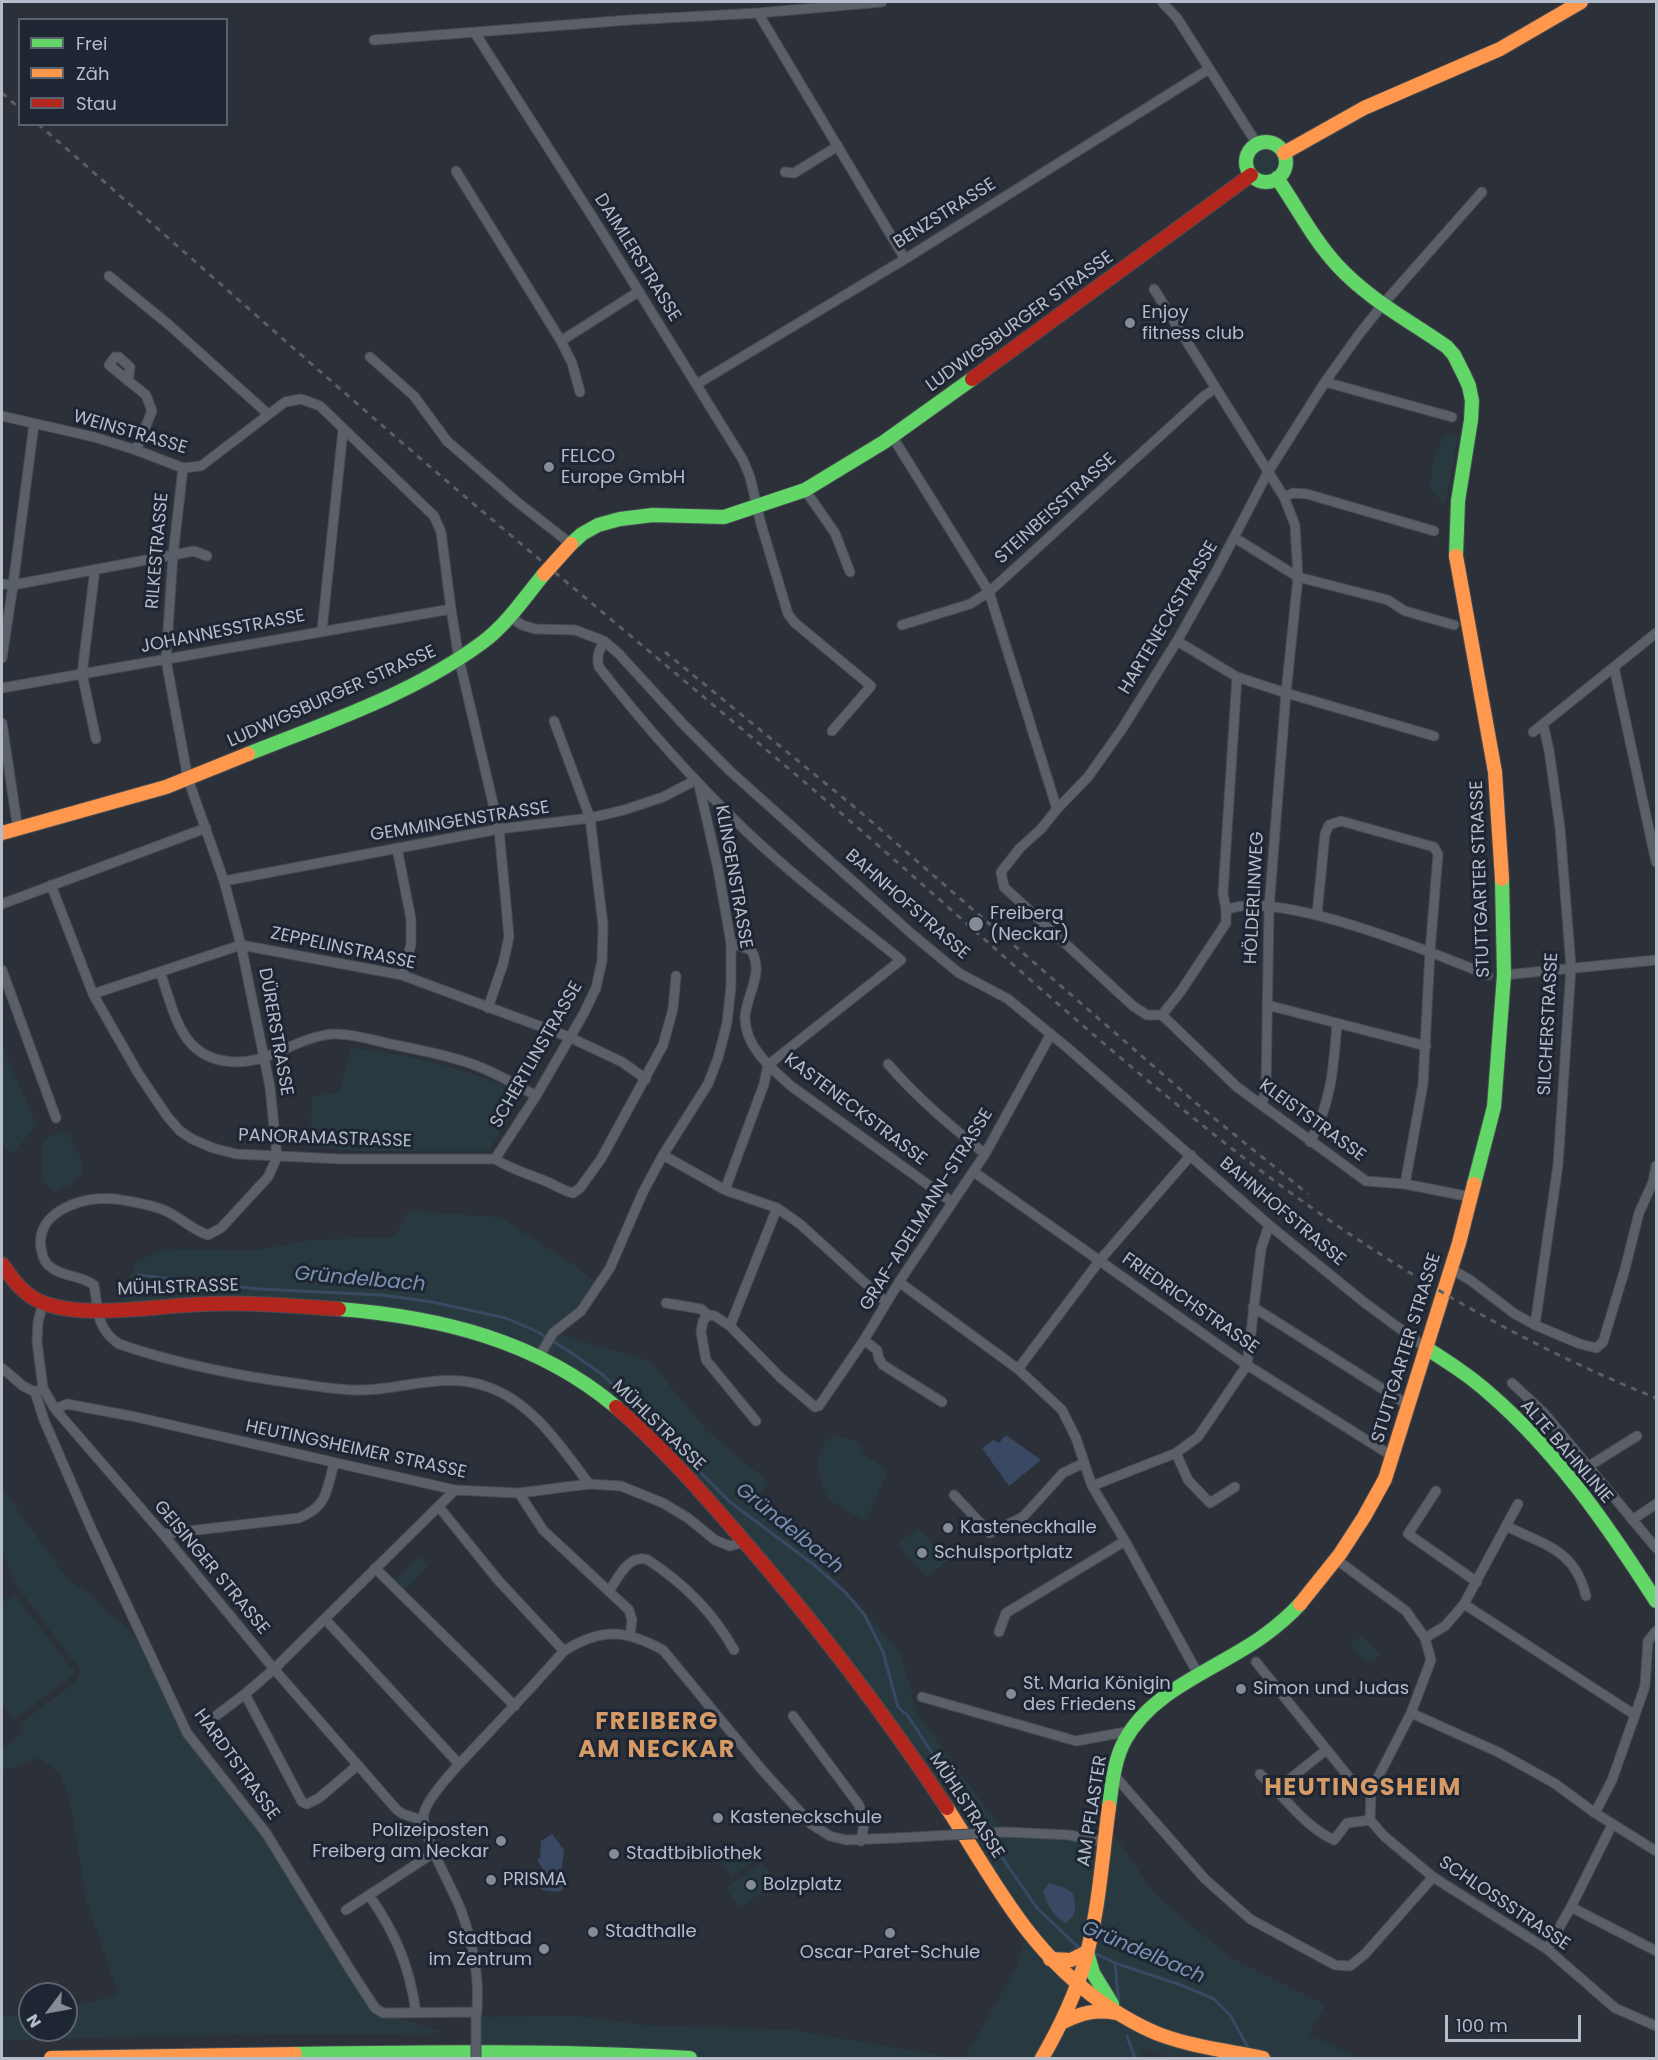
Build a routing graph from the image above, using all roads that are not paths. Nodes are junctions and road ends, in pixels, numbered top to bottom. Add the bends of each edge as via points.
1 (882, 2) edge
2 (1162, 2) edge
3 (1581, 2) edge
4 (758, 13) junction
5 (475, 33) junction
6 (374, 40) dead end
7 (1209, 69) junction
8 (1257, 144) junction
9 (838, 146) junction
10 (1284, 153) junction
11 (456, 171) dead end
12 (785, 172) dead end
13 (1251, 175) junction
14 (1277, 178) junction
15 (1482, 192) dead end
16 (905, 259) junction
17 (109, 276) dead end
18 (1154, 289) dead end
19 (638, 292) junction
20 (1384, 303) junction
21 (561, 340) junction
22 (370, 357) dead end
23 (128, 381) dead end
24 (1325, 382) junction
25 (697, 384) junction
26 (1216, 388) junction
27 (580, 392) dead end
28 (268, 414) junction
29 (2, 416) edge
30 (1452, 417) dead end
31 (34, 424) junction
32 (343, 430) junction
33 (892, 436) junction
34 (136, 450) junction
35 (183, 468) junction
36 (1268, 472) junction
37 (805, 490) junction
38 (1284, 497) junction
39 (758, 507) junction
40 (1434, 531) dead end
41 (1235, 538) junction
42 (571, 543) junction
43 (173, 555) junction
44 (207, 556) dead end
45 (95, 569) junction
46 (850, 572) dead end
47 (1298, 577) junction
48 (2, 584) edge
49 (13, 585) junction
50 (989, 592) junction
51 (451, 609) junction
52 (509, 616) junction
53 (902, 625) dead end
54 (1454, 625) dead end
55 (322, 630) junction
56 (1656, 633) edge
57 (604, 641) junction
58 (1177, 641) junction
59 (2, 658) edge
60 (459, 659) junction
61 (166, 660) junction
62 (1614, 667) junction
63 (82, 674) junction
64 (1237, 677) junction
65 (2, 688) edge
66 (1286, 693) junction
67 (554, 721) dead end
68 (2, 723) edge
69 (1543, 724) junction
70 (832, 731) dead end
71 (1533, 732) dead end
72 (1434, 736) dead end
73 (96, 739) dead end
74 (188, 779) junction
75 (698, 782) junction
76 (1057, 809) junction
77 (590, 818) junction
78 (206, 828) junction
79 (499, 829) junction
80 (18, 830) junction
81 (2, 833) edge
82 (398, 848) junction
83 (1656, 862) edge
84 (224, 880) junction
85 (51, 885) junction
86 (2, 903) edge
87 (1269, 908) junction
88 (1226, 910) junction
89 (1317, 914) junction
90 (731, 943) junction
91 (241, 945) junction
92 (1430, 952) junction
93 (1656, 960) edge
94 (1571, 967) junction
95 (2, 970) edge
96 (160, 972) junction
97 (402, 975) junction
98 (1488, 975) dead end
99 (1504, 975) junction
100 (676, 976) dead end
101 (93, 994) junction
102 (1267, 1005) junction
103 (488, 1008) junction
104 (1162, 1015) junction
105 (1337, 1023) junction
106 (1051, 1034) junction
107 (569, 1036) junction
108 (1426, 1046) junction
109 (264, 1058) junction
110 (888, 1064) dead end
111 (768, 1065) junction
112 (646, 1078) junction
113 (536, 1096) junction
114 (1262, 1105) junction
115 (56, 1118) dead end
116 (1310, 1142) junction
117 (985, 1154) junction
118 (663, 1155) junction
119 (1191, 1155) junction
120 (277, 1157) junction
121 (495, 1159) junction
122 (1656, 1166) edge
123 (974, 1172) junction
124 (1405, 1184) junction
125 (725, 1190) junction
126 (1471, 1197) junction
127 (952, 1202) junction
128 (777, 1208) junction
129 (1269, 1225) junction
130 (1100, 1260) junction
131 (2, 1264) edge
132 (1451, 1269) junction
133 (898, 1282) junction
134 (886, 1302) junction
135 (43, 1303) junction
136 (666, 1303) dead end
137 (1253, 1307) junction
138 (97, 1308) junction
139 (708, 1315) junction
140 (1535, 1325) junction
141 (730, 1326) junction
142 (864, 1340) junction
143 (1426, 1348) junction
144 (542, 1352) junction
145 (1247, 1365) junction
146 (2, 1368) edge
147 (1018, 1369) junction
148 (1512, 1383) dead end
149 (39, 1390) junction
150 (942, 1402) dead end
151 (1407, 1405) junction
152 (55, 1409) junction
153 (756, 1420) dead end
154 (1637, 1436) dead end
155 (1176, 1453) junction
156 (1392, 1456) junction
157 (1084, 1463) junction
158 (334, 1464) junction
159 (1588, 1466) junction
160 (589, 1484) junction
161 (1092, 1486) junction
162 (1235, 1487) dead end
163 (455, 1490) junction
164 (1436, 1491) dead end
165 (519, 1493) junction
166 (954, 1495) dead end
167 (1518, 1504) dead end
168 (1656, 1504) edge
169 (439, 1507) junction
170 (1632, 1520) junction
171 (1506, 1526) junction
172 (163, 1534) junction
173 (1125, 1541) junction
174 (745, 1542) junction
175 (1656, 1548) edge
176 (1337, 1560) junction
177 (375, 1568) junction
178 (1476, 1582) junction
179 (609, 1592) junction
180 (1586, 1596) dead end
181 (1656, 1601) edge
182 (1464, 1604) junction
183 (325, 1619) junction
184 (1656, 1631) edge
185 (999, 1632) dead end
186 (630, 1635) junction
187 (1425, 1638) junction
188 (734, 1650) dead end
189 (564, 1651) junction
190 (1256, 1662) dead end
191 (274, 1669) junction
192 (1198, 1674) junction
193 (244, 1694) junction
194 (922, 1697) dead end
195 (514, 1706) junction
196 (1411, 1713) junction
197 (217, 1715) dead end
198 (1635, 1715) junction
199 (793, 1716) dead end
200 (1131, 1731) junction
201 (1326, 1750) junction
202 (459, 1764) junction
203 (358, 1765) junction
204 (1260, 1774) dead end
205 (1114, 1775) junction
206 (1276, 1790) junction
207 (1371, 1791) junction
208 (1595, 1813) junction
209 (422, 1820) junction
210 (1370, 1820) junction
211 (1612, 1825) junction
212 (861, 1840) junction
213 (1105, 1842) junction
214 (1656, 1851) edge
215 (435, 1852) junction
216 (1433, 1877) junction
217 (369, 1895) junction
218 (1571, 1907) junction
219 (346, 1910) dead end
220 (1089, 1947) junction
221 (1547, 1949) junction
222 (1656, 1951) edge
223 (1050, 1959) junction
224 (1077, 1984) junction
225 (416, 2012) junction
226 (1119, 2013) junction
227 (476, 2015) junction
228 (1063, 2022) junction
229 (1656, 2026) edge
230 (51, 2058) edge
231 (476, 2058) edge
232 (690, 2058) edge
233 (1042, 2058) edge
234 (1263, 2058) edge

1 - 4 street
2 - 7 street via 1177,18
3 - 10 main road via 1500,49 1364,108
4 - 5 street
4 - 9 street
5 - 6 street
5 - 19 street, DAIMLERSTRASSE
7 - 8 street
7 - 16 street, BENZSTRASSE
8 - 10 main road via 1272,143
8 - 13 main road via 1246,158
9 - 12 street via 794,173
9 - 16 street
10 - 14 main road via 1285,165
11 - 21 street
13 - 14 main road via 1268,182
13 - 33 main road, LUDWIGSBURGER STRASSE
14 - 20 main road, STUTTGARTER STRASSE via 1323,249 1350,279
15 - 20 street, HARTENECKSTRASSE
16 - 25 street, BENZSTRASSE
17 - 28 street
18 - 26 street
19 - 21 street
19 - 25 street, DAIMLERSTRASSE
20 - 24 street, HARTENECKSTRASSE
20 - 99 main road, STUTTGARTER STRASSE via 1447,347 1460,365 1471,393 1472,420 1458,501 1455,550 1495,772
21 - 27 street
22 - 42 street via 414,396 438,430 464,456
23 - 34 street via 146,395 152,411
24 - 30 street
24 - 36 street, HARTENECKSTRASSE
25 - 39 street, DAIMLERSTRASSE via 743,460
26 - 36 street
26 - 50 street, STEINBEISSTRASSE
28 - 32 street, WEINSTRASSE via 285,402 301,399 320,406
28 - 35 street, WEINSTRASSE via 201,466
29 - 31 street, WEINSTRASSE
31 - 34 street, WEINSTRASSE
31 - 49 street
32 - 51 street via 434,516 441,532
32 - 55 street
33 - 37 main road, LUDWIGSBURGER STRASSE
33 - 50 street
34 - 35 street, WEINSTRASSE
35 - 43 street, RILKESTRASSE
36 - 38 street, HÖLDERLINWEG
36 - 41 street, HARTENECKSTRASSE
37 - 39 main road, LUDWIGSBURGER STRASSE
37 - 46 street via 835,533
38 - 40 street via 1307,494
38 - 47 street, HÖLDERLINWEG via 1294,525
39 - 42 main road, LUDWIGSBURGER STRASSE via 724,517 653,514 620,519 598,525
39 - 70 street, DAIMLERSTRASSE via 788,614 871,686
41 - 47 street
41 - 58 street, HARTENECKSTRASSE
42 - 52 main road, LUDWIGSBURGER STRASSE, bridge
43 - 44 street via 194,551
43 - 45 street
43 - 61 street, RILKESTRASSE
45 - 49 street
45 - 63 street
47 - 54 street via 1388,600 1405,611
47 - 66 street, HÖLDERLINWEG
48 - 49 street
49 - 59 street
50 - 53 street, STEINBEISSTRASSE via 970,604
50 - 76 street
51 - 55 street, JOHANNESSTRASSE
51 - 60 street
52 - 57 street, BAHNHOFSTRASSE via 529,627 575,630
52 - 60 main road, LUDWIGSBURGER STRASSE
55 - 61 street, JOHANNESSTRASSE
56 - 62 street
57 - 75 street via 598,654 599,668
57 - 106 street, BAHNHOFSTRASSE via 730,771 892,916 959,973 1008,999
58 - 64 street
58 - 76 street, HARTENECKSTRASSE via 1088,777
60 - 74 main road, LUDWIGSBURGER STRASSE via 366,706
60 - 79 street
61 - 63 street, JOHANNESSTRASSE
61 - 74 street, RILKESTRASSE
62 - 69 street
62 - 83 street
63 - 65 street, JOHANNESSTRASSE
63 - 73 street
64 - 66 street
64 - 88 street via 1223,894
66 - 72 street
66 - 87 street, HÖLDERLINWEG
67 - 77 street, SCHERTLINSTRASSE
68 - 80 street
69 - 71 street
69 - 94 street, SILCHERSTRASSE via 1560,828
74 - 78 street, DÜRERSTRASSE
74 - 80 main road, LUDWIGSBURGER STRASSE
75 - 77 street, GEMMINGENSTRASSE via 624,810
75 - 90 street, KLINGENSTRASSE
75 - 111 street via 746,832 901,960
76 - 104 street, HARTENECKSTRASSE via 1007,862 1001,872 1004,887 1133,1006 1147,1015
77 - 79 street, GEMMINGENSTRASSE
77 - 107 street, SCHERTLINSTRASSE via 603,924 602,961 596,987
78 - 84 street, DÜRERSTRASSE
78 - 85 street
79 - 82 street, GEMMINGENSTRASSE
79 - 103 street via 509,937
80 - 81 main road, LUDWIGSBURGER STRASSE
82 - 84 street, GEMMINGENSTRASSE
82 - 97 street via 411,919 411,945
84 - 91 street, DÜRERSTRASSE
85 - 86 street
85 - 101 street, PANORAMASTRASSE
87 - 88 street via 1236,906
87 - 89 street
87 - 102 street, HÖLDERLINWEG
88 - 104 street via 1226,923 1206,956
89 - 92 street
89 - 92 street via 1329,825 1341,821 1434,847 1438,854
90 - 111 street, KASTENECKSTRASSE via 752,950 756,959 758,970 745,1018 749,1035
90 - 118 street, KLINGENSTRASSE via 727,1023 718,1058 708,1084
91 - 96 street, ZEPPELINSTRASSE
91 - 97 street, ZEPPELINSTRASSE
91 - 109 street, DÜRERSTRASSE
92 - 98 street
92 - 108 street
93 - 94 street
94 - 99 street
94 - 140 street, SILCHERSTRASSE via 1558,1165
95 - 115 street
96 - 101 street, ZEPPELINSTRASSE
96 - 109 street via 188,1040 203,1053 234,1063
97 - 103 street, ZEPPELINSTRASSE
99 - 126 main road, STUTTGARTER STRASSE via 1494,1107
100 - 112 street via 673,1009 663,1045
101 - 120 street, PANORAMASTRASSE via 146,1086 180,1131 213,1148
102 - 105 street
102 - 114 street, HÖLDERLINWEG via 1266,1088
103 - 107 street, ZEPPELINSTRASSE
104 - 114 street, KLEISTSTRASSE via 1237,1088
105 - 108 street
105 - 116 street via 1333,1077 1320,1124
106 - 117 street, GRAF-ADELMANN-STRASSE
106 - 119 street, BAHNHOFSTRASSE
107 - 112 street, ZEPPELINSTRASSE
107 - 113 street, SCHERTLINSTRASSE
108 - 124 street
109 - 113 street via 335,1034 466,1062
109 - 120 street, DÜRERSTRASSE
110 - 117 street via 934,1112
111 - 125 street
111 - 127 street, KASTENECKSTRASSE via 791,1086
112 - 121 street, PANORAMASTRASSE via 601,1160 573,1193
113 - 121 street, SCHERTLINSTRASSE
114 - 116 street, KLEISTSTRASSE
116 - 124 street, KLEISTSTRASSE via 1366,1180
117 - 123 street, GRAF-ADELMANN-STRASSE
118 - 125 street
118 - 144 street, KLINGENSTRASSE via 610,1268 581,1311 553,1333
119 - 129 street, BAHNHOFSTRASSE
119 - 130 street
120 - 121 street, PANORAMASTRASSE
120 - 138 street via 268,1177 221,1228 208,1235 167,1211 113,1199 84,1200 58,1212 44,1227 42,1256 52,1268 85,1278 94,1285
122 - 140 street via 1603,1342 1596,1348 1589,1347
123 - 127 street, GRAF-ADELMANN-STRASSE
123 - 130 street, FRIEDRICHSTRASSE
124 - 126 street, KLEISTSTRASSE
125 - 128 street
126 - 132 main road, STUTTGARTER STRASSE
127 - 133 street, GRAF-ADELMANN-STRASSE
128 - 134 street
128 - 141 street
129 - 137 street via 1261,1249
129 - 143 street, BAHNHOFSTRASSE
130 - 145 street, FRIEDRICHSTRASSE
130 - 147 street
131 - 135 main road, MÜHLSTRASSE via 15,1282
132 - 140 street
132 - 143 main road, STUTTGARTER STRASSE
133 - 134 street, GRAF-ADELMANN-STRASSE
133 - 147 street
134 - 142 street, GRAF-ADELMANN-STRASSE
135 - 138 main road, MÜHLSTRASSE
135 - 149 street, GEISINGER STRASSE via 37,1342
136 - 139 street via 701,1309
137 - 145 street
137 - 151 street
138 - 144 main road, MÜHLSTRASSE via 230,1303 338,1309 448,1324
138 - 160 street via 103,1330 119,1344 246,1376 363,1390 440,1381 485,1385 509,1396 538,1422
139 - 141 street
139 - 153 street via 701,1332 706,1360
141 - 142 street, GRAF-ADELMANN-STRASSE via 815,1407
142 - 150 street, GRAF-ADELMANN-STRASSE via 877,1350 883,1365
143 - 151 main road, STUTTGARTER STRASSE
143 - 181 main road, ALTE BAHNLINIE via 1491,1394 1552,1457 1621,1547
144 - 174 main road, MÜHLSTRASSE via 648,1437
145 - 155 street via 1198,1437
145 - 156 street, FRIEDRICHSTRASSE
146 - 149 street via 23,1386
147 - 157 street via 1062,1410
148 - 159 street via 1544,1413
149 - 152 street, GEISINGER STRASSE
149 - 225 street, HARDTSTRASSE via 44,1420 187,1733 266,1833 375,2008 383,2013
151 - 156 main road, STUTTGARTER STRASSE
152 - 158 street, HEUTINGSHEIMER STRASSE via 66,1404 136,1417
152 - 172 street, GEISINGER STRASSE
154 - 159 street
155 - 161 street
155 - 162 street via 1188,1480 1210,1503
156 - 176 main road, STUTTGARTER STRASSE via 1371,1507
157 - 161 street
157 - 166 street via 1063,1473 1023,1517 990,1533
158 - 163 street, HEUTINGSHEIMER STRASSE
158 - 172 street via 325,1496 312,1513 299,1518
159 - 170 street
160 - 165 street, HEUTINGSHEIMER STRASSE
160 - 174 street, HEUTINGSHEIMER STRASSE via 621,1486 688,1518 715,1540 730,1546
161 - 173 street
163 - 165 street, HEUTINGSHEIMER STRASSE
163 - 169 street
164 - 178 street via 1408,1534
165 - 179 street via 543,1530
167 - 171 street
168 - 170 street
169 - 177 street
169 - 189 street via 498,1580
170 - 175 street
171 - 178 street
171 - 180 street via 1552,1548 1571,1562 1582,1578
172 - 191 street, GEISINGER STRASSE
173 - 185 street via 1006,1613
173 - 192 street
174 - 223 main road, MÜHLSTRASSE via 859,1681 920,1767 1013,1914
176 - 187 street via 1406,1611
176 - 192 main road, STUTTGARTER STRASSE via 1282,1621
177 - 183 street
177 - 195 street
178 - 182 street
179 - 186 street via 629,1610
179 - 188 street via 631,1561 642,1557 701,1602
182 - 187 street via 1445,1626
182 - 198 street
183 - 191 street
183 - 202 street
184 - 198 street via 1648,1641 1645,1686
186 - 189 street via 597,1637
186 - 212 street via 663,1650 811,1824 830,1836
187 - 196 street via 1431,1660
189 - 195 street
190 - 201 street
191 - 193 street
191 - 203 street, GEISINGER STRASSE
192 - 200 main road, AM PFLASTER via 1167,1695
193 - 197 street
193 - 203 street via 303,1802 320,1798
194 - 200 street via 1076,1741
195 - 202 street
196 - 207 street
196 - 208 street via 1498,1752 1554,1783
198 - 208 street via 1612,1780
199 - 212 street via 859,1805 864,1824
200 - 205 main road, AM PFLASTER
201 - 206 street
201 - 207 street via 1352,1781
202 - 209 street via 428,1803
203 - 209 street, GEISINGER STRASSE via 397,1810
204 - 206 street
205 - 213 main road, AM PFLASTER
205 - 216 street via 1205,1879 1250,1919 1335,1965 1350,1966 1365,1954
206 - 210 street via 1321,1834 1334,1840 1347,1823
207 - 210 street
208 - 211 street
209 - 215 street
210 - 216 street, SCHLOSSSTRASSE
211 - 214 street
211 - 218 street
212 - 213 street, bridge via 1006,1832 1069,1835
213 - 220 main road, AM PFLASTER
215 - 217 street
215 - 227 street via 470,1936 476,1971
216 - 221 street, SCHLOSSSTRASSE
217 - 219 street
217 - 225 street via 402,1952
218 - 221 street
218 - 222 street
220 - 223 main road via 1071,1960
220 - 224 main road, AM PFLASTER
220 - 226 main road via 1098,1982
221 - 229 street, SCHLOSSSTRASSE via 1615,2008
223 - 224 main road, MÜHLSTRASSE
224 - 226 main road, MÜHLSTRASSE
224 - 228 main road, AM PFLASTER
225 - 227 street
226 - 228 main road via 1085,2011
226 - 234 main road via 1161,2034
227 - 231 street, bridge
228 - 233 main road, AM PFLASTER
230 - 232 main road via 513,2051

